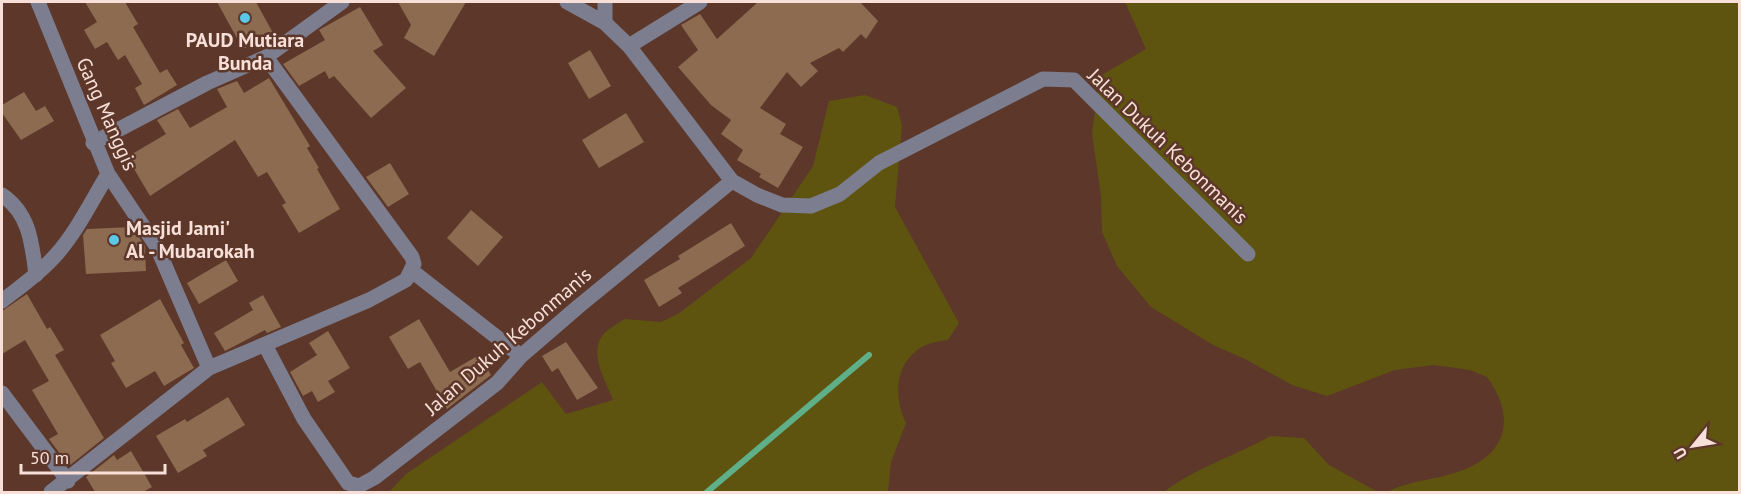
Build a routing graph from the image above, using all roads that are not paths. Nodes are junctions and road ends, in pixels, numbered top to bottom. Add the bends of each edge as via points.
1 (38, 2) edge
2 (342, 2) edge
3 (567, 2) edge
4 (605, 2) edge
5 (700, 2) edge
6 (604, 23) junction
7 (629, 46) junction
8 (266, 57) junction
9 (93, 143) junction
10 (108, 174) junction
11 (732, 181) junction
12 (2, 195) edge
13 (1248, 254) dead end
14 (412, 271) junction
15 (36, 275) junction
16 (2, 301) edge
17 (265, 345) junction
18 (521, 356) junction
19 (209, 368) junction
20 (2, 393) edge
21 (68, 481) junction
22 (51, 492) edge

1 - 9 street, Gang Manggis
2 - 8 street
3 - 6 street, Jalan Dukuh Kebonmanis
4 - 6 street
5 - 7 street
6 - 7 street, Jalan Dukuh Kebonmanis
7 - 11 street, Jalan Dukuh Kebonmanis
8 - 9 street
8 - 14 street via 412,257
9 - 10 street, Gang Manggis
10 - 15 street via 70,237
10 - 19 street, Gang Manggis via 157,247
11 - 13 street, Jalan Dukuh Kebonmanis via 782,204 811,206 840,194 879,163 1043,80 1074,80
11 - 18 street, Jalan Dukuh Kebonmanis
12 - 15 street via 24,218
14 - 17 street via 406,280 369,300
14 - 18 street
15 - 16 street
17 - 18 street, Jalan Dukuh Kebonmanis via 304,419 348,483 359,486 497,383
17 - 19 street
19 - 21 street
20 - 21 street
21 - 22 street

